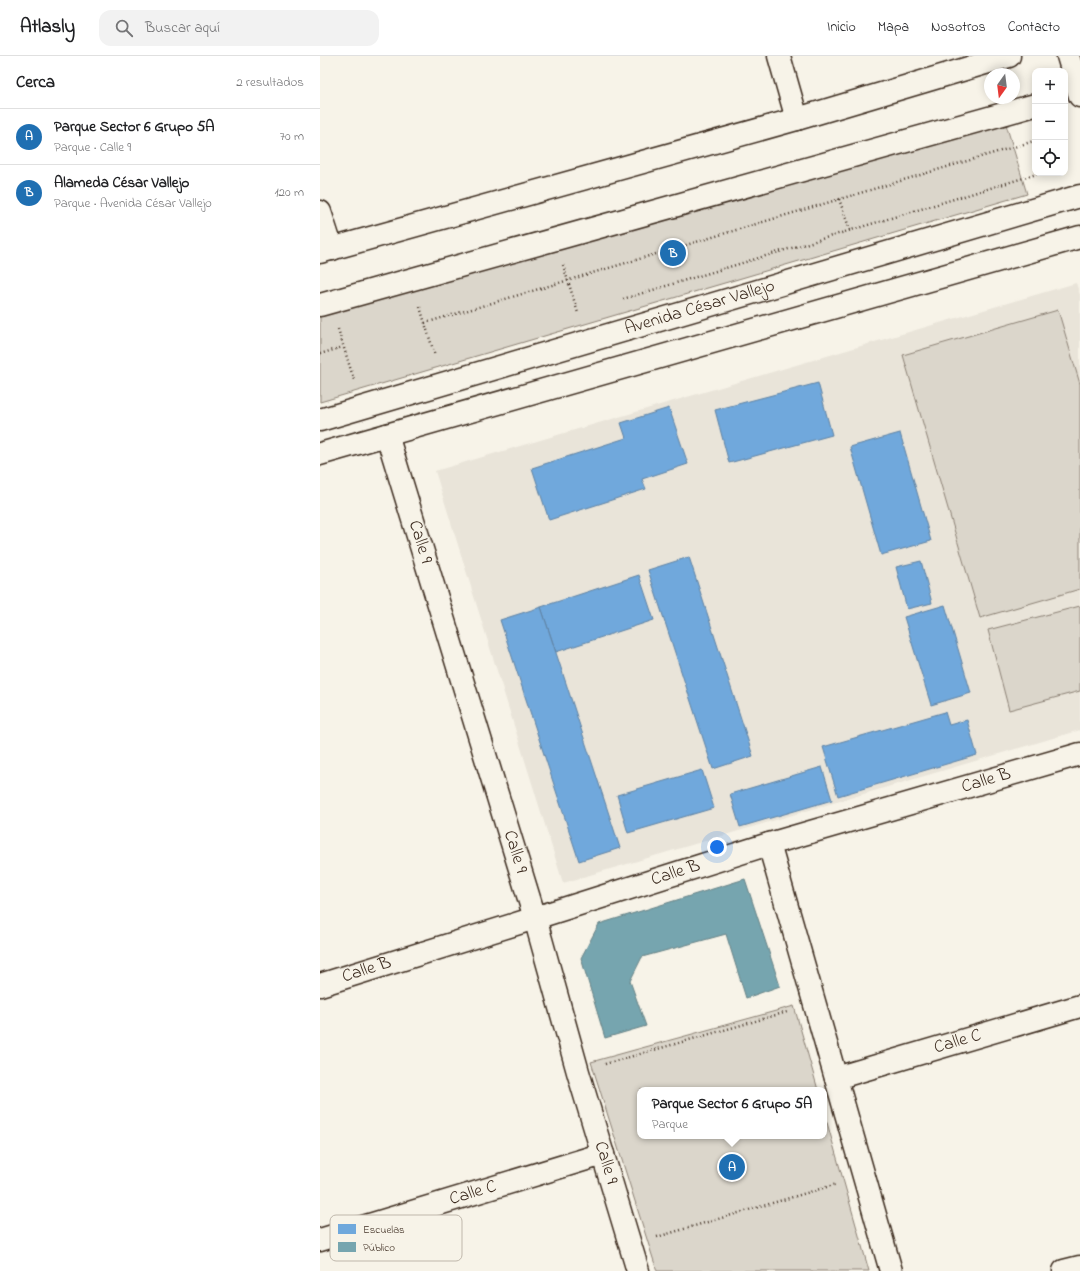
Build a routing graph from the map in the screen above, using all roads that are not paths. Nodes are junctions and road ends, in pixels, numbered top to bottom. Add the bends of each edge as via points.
1 (779, 56) edge
2 (1009, 56) edge
3 (1068, 56) edge
4 (1076, 94) edge
5 (1032, 106) edge
6 (798, 119) junction
7 (1080, 196) edge
8 (320, 212) edge
9 (1080, 236) edge
10 (326, 251) edge
11 (320, 306) edge
12 (320, 420) edge
13 (387, 435) junction
14 (320, 454) edge
15 (1080, 754) edge
16 (769, 844) junction
17 (535, 918) junction
18 (320, 985) edge
19 (1080, 1006) edge
20 (836, 1078) junction
21 (603, 1154) junction
22 (402, 1215) edge
23 (330, 1237) edge
24 (320, 1240) edge
25 (1080, 1267) edge
26 (638, 1271) edge
27 (891, 1271) edge
28 (1064, 1271) edge

1 - 6 street
2 - 6 street
3 - 4 street
5 - 11 street
6 - 10 street
7 - 12 street, Avenida César Vallejo
8 - 10 street
9 - 13 street, Avenida César Vallejo
13 - 14 street, Avenida César Vallejo
13 - 17 street, Calle 9
15 - 16 street, Calle B
16 - 17 street, Calle B
16 - 20 street
17 - 18 street, Calle B
17 - 21 street, Calle 9
19 - 20 street, Calle C
20 - 27 street
21 - 22 street, Calle C
21 - 26 street, Calle 9
23 - 24 street, Calle C
25 - 28 street

